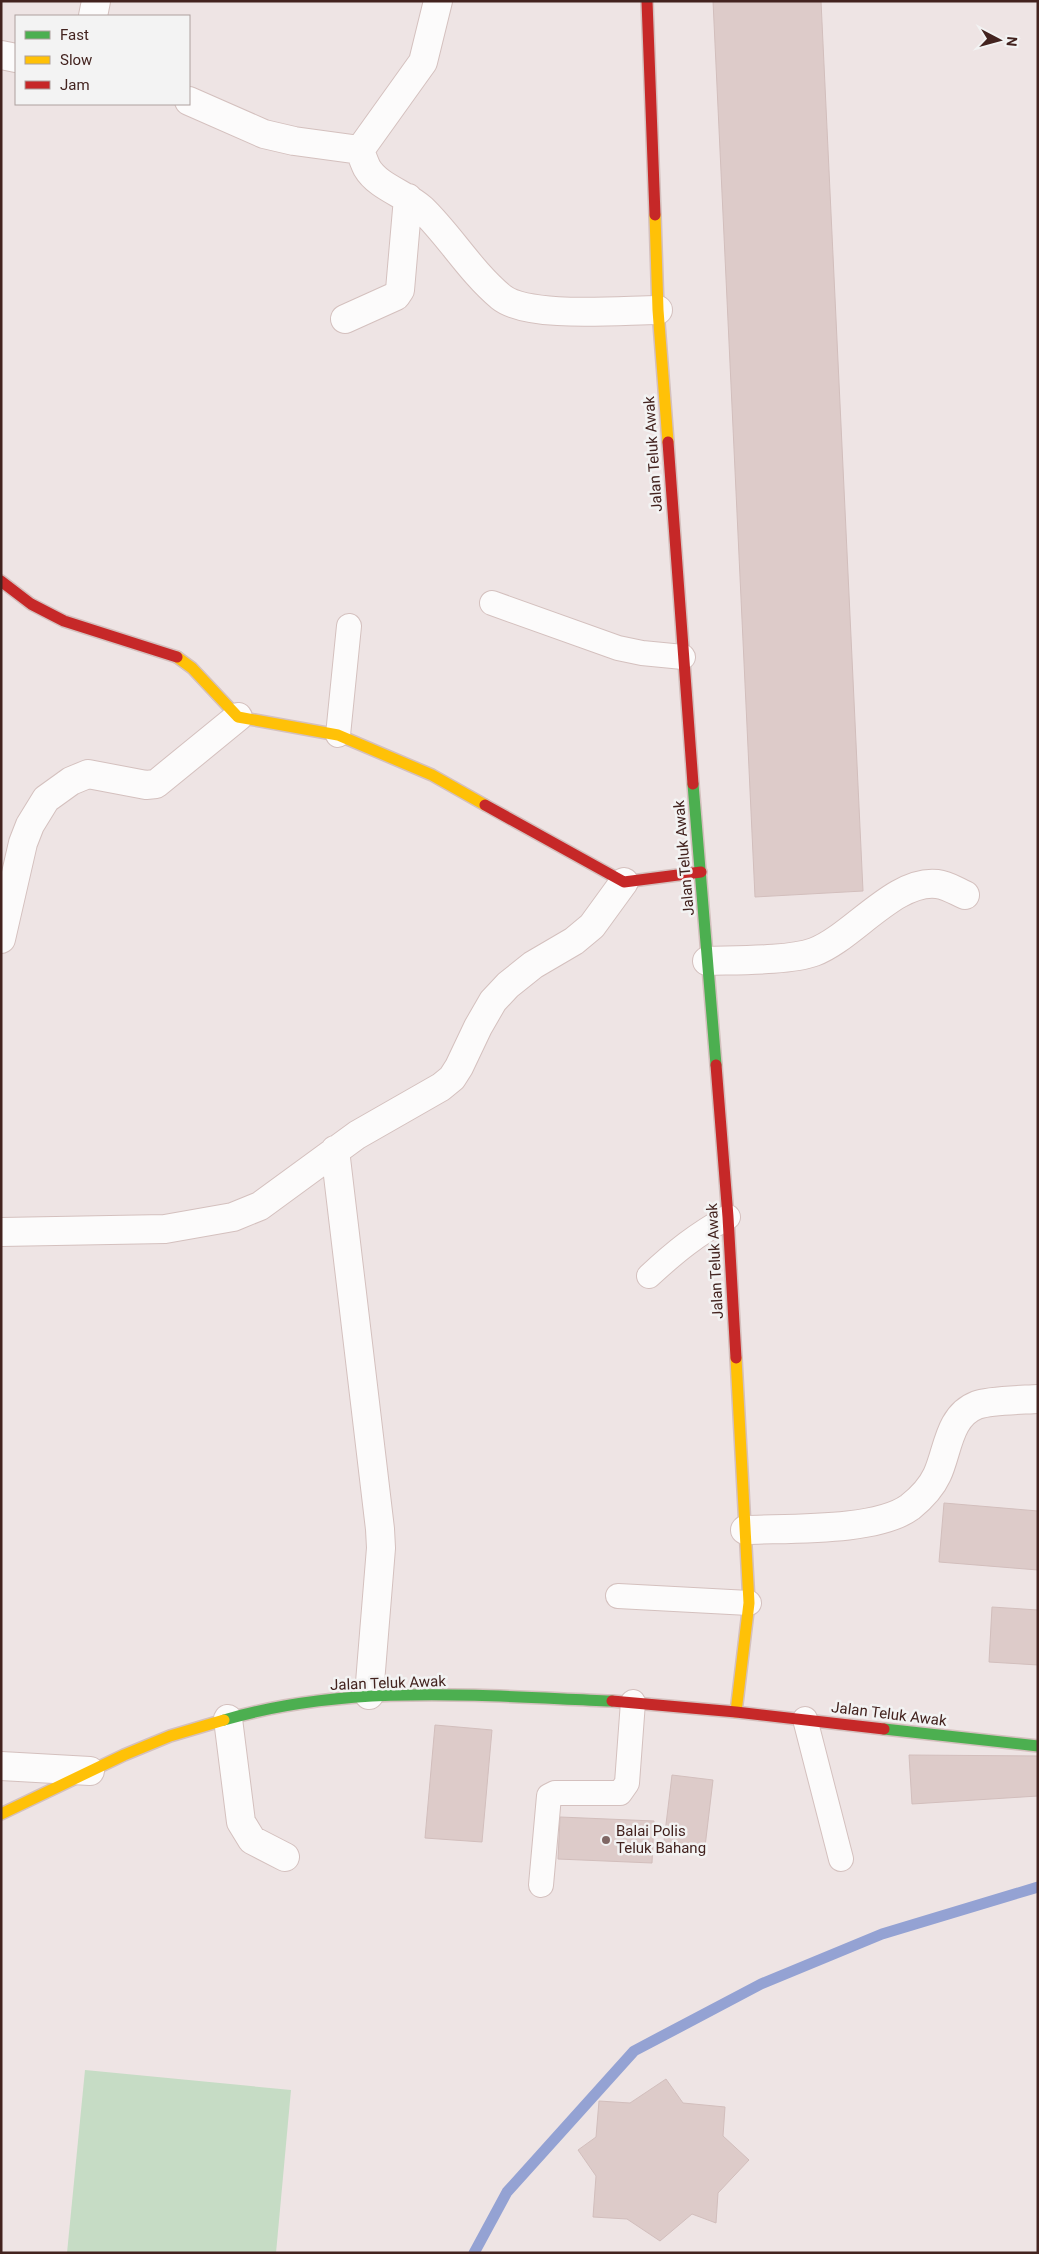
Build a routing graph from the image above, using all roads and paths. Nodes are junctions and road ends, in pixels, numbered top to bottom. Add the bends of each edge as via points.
1 (96, 1) edge
2 (438, 1) edge
3 (647, 1) edge
4 (93, 15) edge
5 (1, 55) edge
6 (15, 58) edge
7 (190, 101) edge
8 (360, 150) junction
9 (408, 198) junction
10 (658, 310) junction
11 (345, 319) dead end
12 (1, 581) edge
13 (492, 603) dead end
14 (349, 626) dead end
15 (683, 657) junction
16 (238, 717) junction
17 (338, 735) junction
18 (701, 872) junction
19 (624, 882) junction
20 (965, 896) dead end
21 (1, 939) edge
22 (707, 961) junction
23 (335, 1150) junction
24 (728, 1217) junction
25 (1, 1232) edge
26 (649, 1276) dead end
27 (1038, 1399) edge
28 (745, 1530) junction
29 (618, 1596) dead end
30 (749, 1603) junction
31 (369, 1695) junction
32 (633, 1702) junction
33 (736, 1712) junction
34 (228, 1719) junction
35 (805, 1720) junction
36 (1038, 1746) edge
37 (1, 1766) edge
38 (90, 1770) junction
39 (1, 1814) edge
40 (285, 1857) dead end
41 (841, 1859) dead end
42 (541, 1885) dead end

1 - 4 street
2 - 8 street via 424,62
3 - 10 street, Jalan Teluk Awak
5 - 6 street
7 - 8 street via 264,134
8 - 9 street via 374,176
9 - 10 street via 429,216 469,265 502,298 536,309
9 - 11 street via 400,290 396,296
10 - 15 street, Jalan Teluk Awak
12 - 16 street via 35,608 82,628 180,658
13 - 15 lane via 618,648
14 - 17 lane
15 - 18 street, Jalan Teluk Awak
16 - 17 street
16 - 21 street via 156,784 88,774 71,781 46,799 30,824 23,843
17 - 19 street via 432,775
18 - 19 street
18 - 22 street, Jalan Teluk Awak
19 - 23 street via 592,926 574,941 533,965 493,1001 452,1078
20 - 22 street via 946,886 928,884 916,887 862,919 837,940 811,953
22 - 24 street, Jalan Teluk Awak
23 - 25 street via 260,1206 233,1217 164,1229
23 - 31 street via 380,1529
24 - 26 lane via 679,1247
24 - 28 street, Jalan Teluk Awak
27 - 28 street via 977,1405 966,1412 948,1439 942,1463 925,1493 909,1508 890,1518 854,1525
28 - 30 street, Jalan Teluk Awak
29 - 30 lane
30 - 33 street, Jalan Teluk Awak
31 - 32 street, Jalan Teluk Awak via 428,1694
31 - 34 street, Jalan Teluk Awak via 290,1705
32 - 33 street, Jalan Teluk Awak
32 - 42 lane via 627,1784 623,1791 555,1793 549,1796
33 - 35 street, Jalan Teluk Awak
34 - 38 street, Jalan Teluk Awak via 170,1736
34 - 40 street via 241,1822 252,1840
35 - 36 street, Jalan Teluk Awak
35 - 41 lane
37 - 38 street
38 - 39 street, Jalan Teluk Awak

